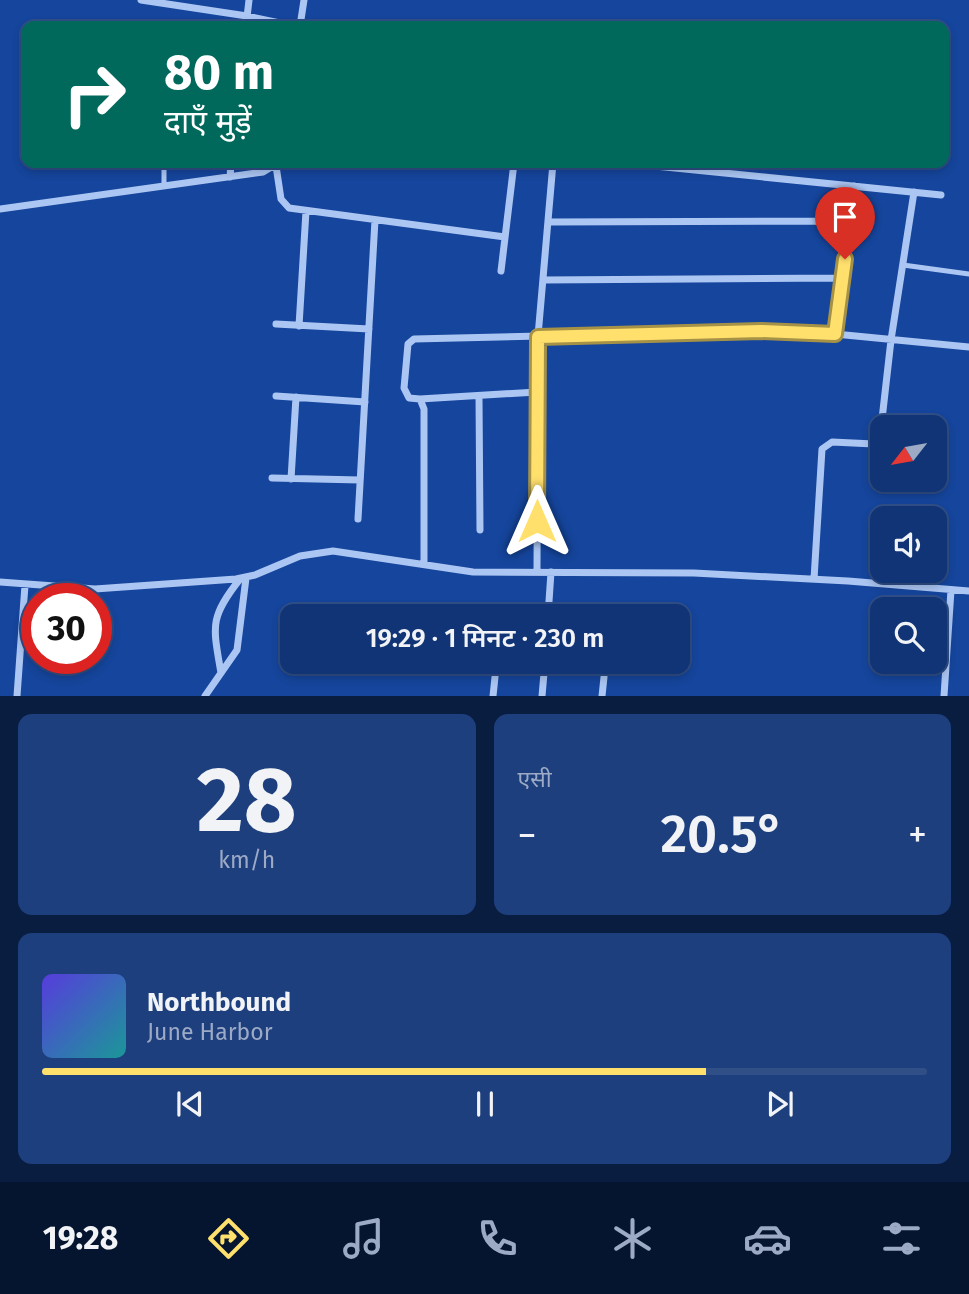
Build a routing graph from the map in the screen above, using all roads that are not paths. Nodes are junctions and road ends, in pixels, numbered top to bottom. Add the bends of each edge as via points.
1 (141, 0) edge
2 (249, 0) edge
3 (304, 0) edge
4 (169, 2) edge
5 (247, 16) junction
6 (246, 21) edge
7 (270, 21) edge
8 (301, 21) edge
9 (164, 168) edge
10 (231, 168) edge
11 (270, 168) edge
12 (278, 168) edge
13 (513, 168) edge
14 (553, 168) edge
15 (675, 168) edge
16 (230, 177) junction
17 (164, 186) junction
18 (854, 186) junction
19 (914, 192) junction
20 (941, 195) dead end
21 (0, 209) edge
22 (306, 211) junction
23 (375, 220) junction
24 (849, 221) junction
25 (549, 222) junction
26 (505, 237) junction
27 (903, 265) junction
28 (501, 271) dead end
29 (969, 274) edge
30 (842, 278) junction
31 (543, 280) junction
32 (276, 324) dead end
33 (299, 326) junction
34 (369, 330) junction
35 (835, 334) junction
36 (538, 337) junction
37 (891, 340) junction
38 (969, 347) edge
39 (537, 393) junction
40 (276, 396) dead end
41 (479, 396) junction
42 (296, 397) junction
43 (420, 399) junction
44 (365, 402) junction
45 (271, 478) dead end
46 (291, 479) junction
47 (360, 480) junction
48 (358, 519) dead end
49 (480, 530) dead end
50 (424, 564) junction
51 (537, 572) junction
52 (551, 572) junction
53 (243, 578) junction
54 (814, 579) junction
55 (0, 582) edge
56 (21, 585) edge
57 (112, 588) edge
58 (951, 590) junction
59 (969, 591) edge
60 (549, 604) edge
61 (21, 640) edge
62 (221, 673) junction
63 (544, 674) edge
64 (495, 677) dead end
65 (604, 677) dead end
66 (17, 695) edge
67 (205, 695) edge
68 (494, 695) edge
69 (542, 695) edge
70 (602, 695) edge
71 (944, 695) edge

1 - 4 street
2 - 5 street
3 - 8 street
4 - 5 street
5 - 6 street
5 - 7 street
9 - 17 lane
10 - 16 street
11 - 16 street
12 - 22 street via 284,204
13 - 26 street
14 - 25 street
15 - 18 street
16 - 17 street
17 - 21 street
18 - 19 street
18 - 24 street
19 - 20 street
19 - 27 street
22 - 23 street
22 - 33 street
23 - 26 street
23 - 34 street
24 - 25 street
24 - 30 street
25 - 31 street
26 - 28 street
27 - 29 lane
27 - 37 street
30 - 31 street
30 - 35 street
31 - 36 street
32 - 33 street
33 - 34 street
34 - 44 street
35 - 36 street via 761,331
35 - 37 street
36 - 39 street
36 - 43 street via 414,339 408,344 404,388 409,398
37 - 38 street
37 - 54 street via 878,443 832,442 822,449
39 - 41 street
39 - 51 street
40 - 42 street
41 - 43 street
41 - 49 street
42 - 44 street
42 - 46 street
43 - 50 street via 424,409
44 - 47 street
45 - 46 street
46 - 47 street
47 - 48 street
50 - 51 street via 473,572
50 - 53 street via 333,551 300,556
51 - 52 street
52 - 54 street
52 - 60 street
53 - 57 street
53 - 62 street via 237,650
53 - 62 street via 222,602 215,621
54 - 58 street
55 - 56 street
58 - 59 street
58 - 71 street
61 - 66 street
62 - 67 street
63 - 69 street
64 - 68 street
65 - 70 street

